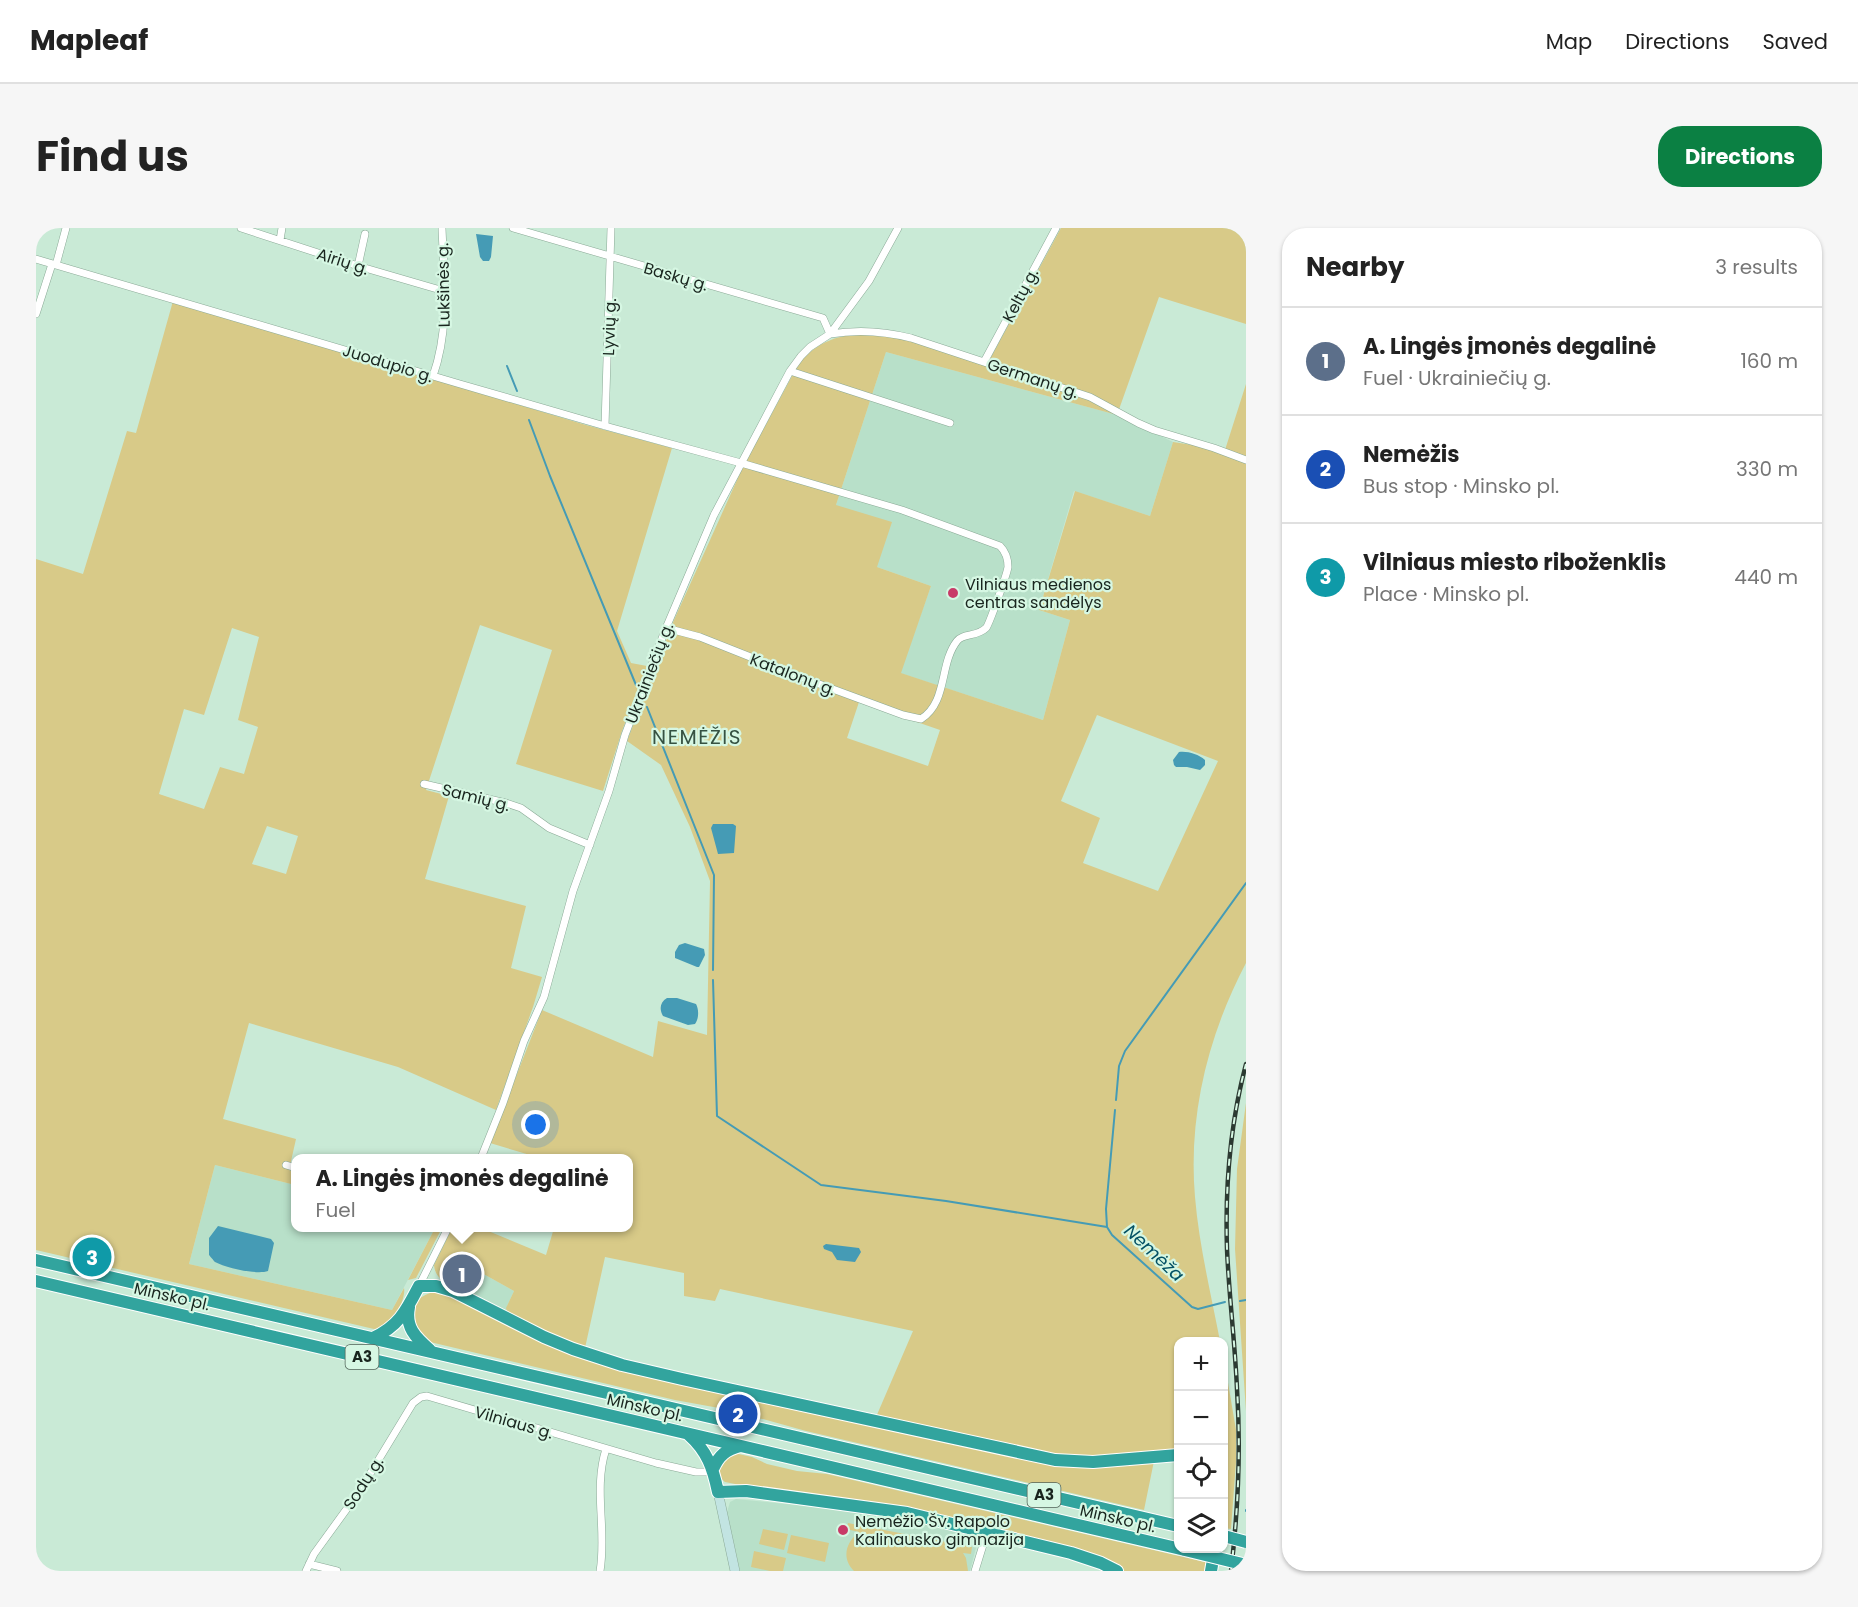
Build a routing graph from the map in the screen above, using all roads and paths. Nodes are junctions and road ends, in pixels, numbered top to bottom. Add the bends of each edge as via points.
1 (66, 228) edge
2 (241, 228) edge
3 (282, 228) edge
4 (442, 228) edge
5 (513, 228) edge
6 (611, 228) edge
7 (898, 228) edge
8 (1056, 228) edge
9 (365, 234) dead end
10 (280, 240) junction
11 (611, 257) junction
12 (36, 259) edge
13 (54, 264) junction
14 (358, 266) junction
15 (445, 289) junction
16 (36, 314) edge
17 (830, 334) junction
18 (984, 362) junction
19 (790, 371) junction
20 (433, 376) junction
21 (950, 423) dead end
22 (606, 426) junction
23 (1246, 460) edge
24 (741, 463) junction
25 (666, 628) junction
26 (921, 719) joint
27 (424, 784) dead end
28 (590, 844) junction
29 (483, 1154) edge
30 (286, 1165) dead end
31 (291, 1166) edge
32 (446, 1232) edge
33 (36, 1260) edge
34 (36, 1281) edge
35 (419, 1286) junction
36 (411, 1303) junction
37 (373, 1338) junction
38 (431, 1352) junction
39 (421, 1397) joint
40 (688, 1434) junction
41 (741, 1446) junction
42 (606, 1449) junction
43 (1174, 1455) edge
44 (713, 1470) junction
45 (718, 1491) junction
46 (1174, 1525) edge
47 (987, 1532) junction
48 (1228, 1537) edge
49 (1246, 1542) edge
50 (1214, 1553) edge
51 (1246, 1564) edge
52 (308, 1567) edge
53 (337, 1571) edge
54 (600, 1571) edge
55 (735, 1571) edge
56 (975, 1571) edge
57 (1117, 1571) edge
58 (1211, 1571) edge

1 - 13 street
2 - 10 street, Airių g.
3 - 10 street
4 - 15 street, Lukšinės g.
5 - 11 street, Baskų g.
6 - 11 street, Lyvių g.
7 - 17 street, Ukrainiečių g. via 869,281
8 - 18 street, Keltų g.
9 - 14 street
10 - 14 street, Airių g.
11 - 17 street, Baskų g. via 823,318
11 - 22 street, Lyvių g.
12 - 13 street, Juodupio g.
13 - 16 street
13 - 20 street, Juodupio g.
14 - 15 street, Airių g.
15 - 20 street, Lukšinės g. via 443,344
17 - 18 street, Germanų g. via 864,330 896,334
17 - 19 street, Ukrainiečių g. via 806,351
18 - 23 street, Germanų g. via 1090,397 1154,430
19 - 21 street
19 - 24 street, Ukrainiečių g.
20 - 22 street, Juodupio g.
22 - 24 street, Juodupio g.
24 - 25 street, Ukrainiečių g. via 714,515
24 - 26 street, Juodupio g. via 902,510 1003,549 1008,567 987,627 957,640 937,701
25 - 26 street, Katalonų g.
25 - 28 street, Ukrainiečių g. via 625,735
27 - 28 street, Samių g. via 521,808 549,828
28 - 29 street, Ukrainiečių g. via 544,997
30 - 31 street
32 - 35 street
33 - 37 highway, Minsko pl. / A3
34 - 40 highway, Minsko pl. / A3
35 - 36 highway
35 - 43 highway via 453,1291 573,1349 692,1381 1055,1460 1093,1462
36 - 37 highway via 394,1326
36 - 38 highway via 410,1330
37 - 38 highway, Minsko pl. / A3
38 - 46 highway, Minsko pl. / A3
39 - 42 street, Vilniaus g.
39 - 52 street, Sodų g.
40 - 41 highway, Minsko pl. / A3
40 - 44 highway via 703,1449
41 - 44 highway via 719,1456
41 - 51 highway, Minsko pl. / A3, bridge
42 - 44 street, Vilniaus g. via 696,1472
42 - 54 street via 600,1475
44 - 45 highway
45 - 47 highway via 870,1507
45 - 55 main road
47 - 56 street
47 - 57 highway via 1091,1559
48 - 49 highway, bridge
50 - 58 highway
52 - 53 street

